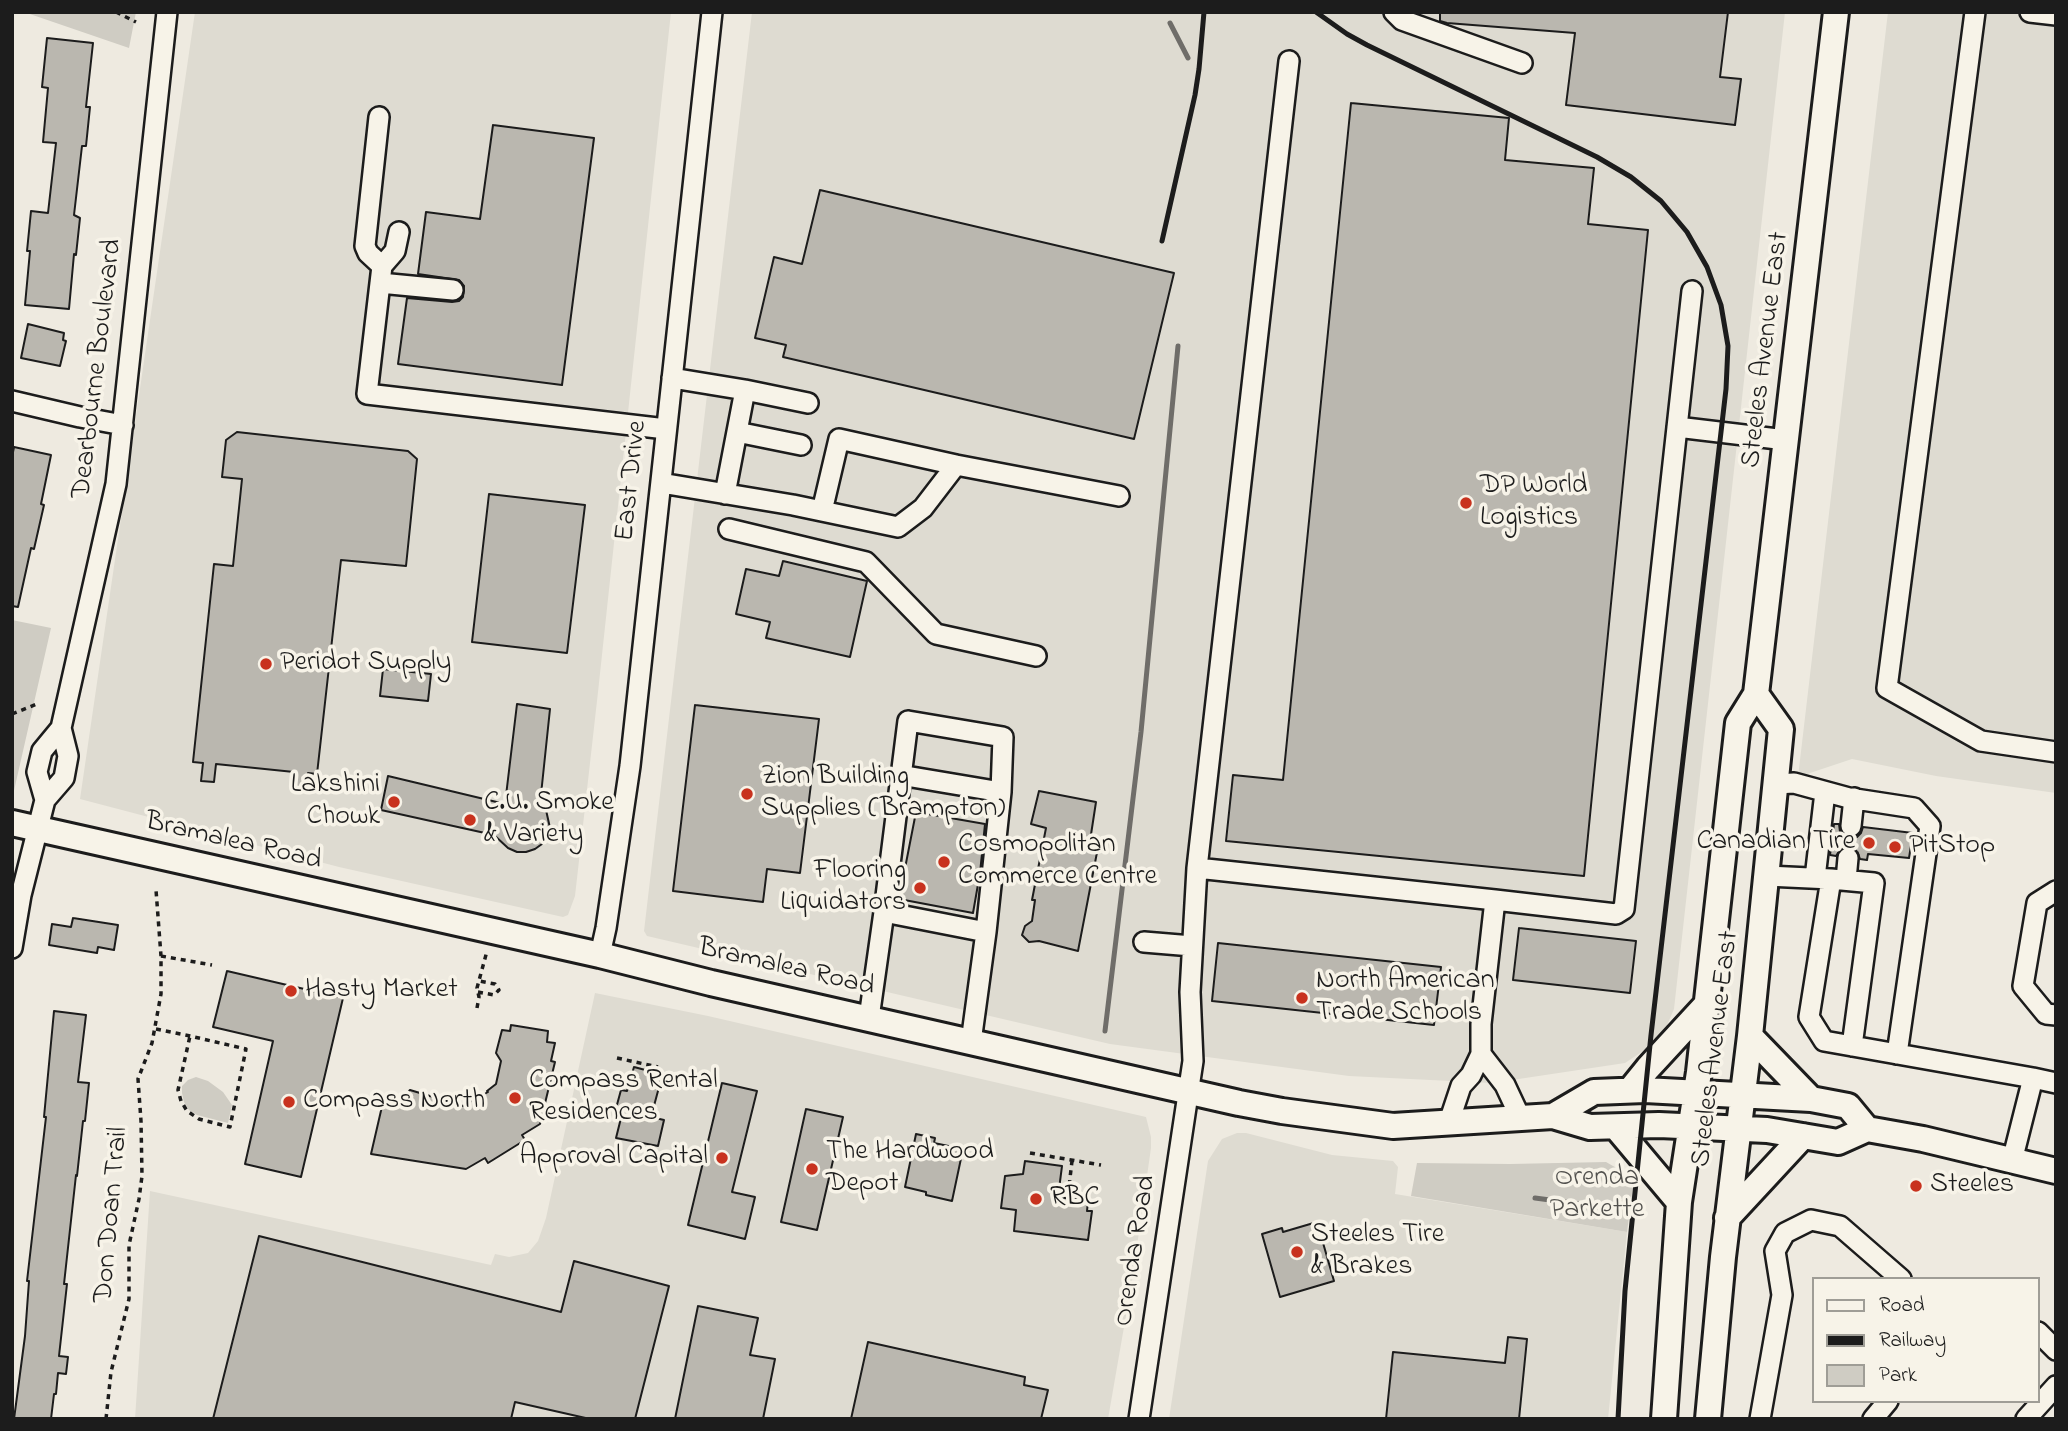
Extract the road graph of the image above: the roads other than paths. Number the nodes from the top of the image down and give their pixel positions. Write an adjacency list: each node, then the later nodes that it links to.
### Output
1 (167, 12): 19 (street, Dearbourne Boulevard)
2 (712, 12): 15 (street, East Drive)
3 (1394, 12): 9 (street)
4 (1836, 12): 23 (main road, Steeles Avenue East)
5 (1975, 12): 34 (street)
6 (2030, 12): 7 (street)
7 (2056, 15)
8 (1289, 61): 45 (street, Orenda Road)
9 (1522, 63)
10 (379, 117): 12 (street)
11 (399, 232): 12 (street)
12 (381, 275): 13 (street); 21 (street)
13 (453, 290)
14 (1692, 291): 20 (street)
15 (672, 378): 16 (street); 21 (street, East Drive)
16 (745, 390): 18 (street); 22 (street)
17 (12, 401): 19 (street)
18 (808, 403)
19 (123, 425): 33 (street, Dearbourne Boulevard)
20 (1676, 427): 23 (street); 49 (street)
21 (666, 429): 26 (street, East Drive)
22 (737, 432): 24 (street); 27 (street)
23 (1786, 440): 32 (main road, Steeles Avenue East)
24 (801, 444)
25 (956, 465): 28 (street); 29 (street); 29 (street)
26 (661, 483): 27 (street); 55 (street, East Drive)
27 (725, 494): 29 (street)
28 (1119, 496)
29 (822, 512)
30 (729, 529): 31 (street)
31 (1036, 656)
32 (1756, 694): 36 (main road, Steeles Avenue East); 56 (main road, Steeles Avenue East)
33 (61, 728): 40 (street, Dearbourne Boulevard); 40 (street, Dearbourne Boulevard)
34 (2056, 752)
35 (900, 775): 37 (street); 37 (street); 50 (street)
36 (1776, 784): 38 (street); 46 (main road, Steeles Avenue East)
37 (1002, 792): 51 (street)
38 (1825, 792): 39 (street); 47 (street)
39 (1854, 798): 42 (street); 63 (street)
40 (45, 800): 43 (street, Dearbourne Boulevard)
41 (12, 823): 43 (main road, Bramalea Road)
42 (1851, 826)
43 (38, 829): 54 (street, Dearbourne Boulevard); 55 (main road, Bramalea Road)
44 (1848, 858): 47 (street)
45 (1197, 868): 49 (street); 53 (street, Orenda Road)
46 (1767, 876): 47 (street); 59 (main road, Steeles Avenue East)
47 (1830, 879): 61 (street); 61 (street)
48 (2056, 891): 57 (street)
49 (1496, 900): 62 (street)
50 (884, 912): 51 (street); 58 (street)
51 (986, 932): 60 (street)
52 (1144, 942): 53 (street)
53 (1192, 946): 67 (street, Orenda Road)
54 (12, 948)
55 (600, 955): 58 (main road, Bramalea Road)
56 (1707, 1004): 66 (main road); 68 (main road, Steeles Avenue East)
57 (2056, 1015)
58 (869, 1018): 60 (main road, Bramalea Road)
59 (1749, 1035): 69 (main road, Steeles Avenue East); 70 (main road)
60 (971, 1042): 67 (main road, Bramalea Road)
61 (1852, 1046): 63 (street)
62 (1481, 1054): 72 (street); 73 (street)
63 (1897, 1054): 64 (street)
64 (2033, 1079): 65 (street); 79 (street)
65 (2056, 1083)
66 (1631, 1090): 68 (main road, Bramalea Road); 71 (main road, Bramalea Road)
67 (1189, 1091): 73 (main road, Bramalea Road); 88 (street, Orenda Road)
68 (1695, 1093): 69 (main road, Bramalea Road); 74 (main road, Steeles Avenue East)
69 (1742, 1096): 70 (main road, Bramalea Road); 76 (main road, Steeles Avenue East)
70 (1811, 1099): 77 (main road, Bramalea Road)
71 (1553, 1116): 72 (main road, Bramalea Road); 75 (main road, Bramalea Road)
72 (1520, 1117): 73 (main road, Bramalea Road)
73 (1449, 1122)
74 (1690, 1126): 75 (main road, Bramalea Road); 76 (main road, Bramalea Road); 81 (main road, Steeles Avenue East)
75 (1616, 1127): 81 (main road)
76 (1737, 1129): 78 (main road, Bramalea Road); 82 (main road, Steeles Avenue East)
77 (1867, 1129): 78 (main road, Bramalea Road); 79 (main road)
78 (1803, 1136): 82 (main road)
79 (2012, 1161): 80 (main road)
80 (2056, 1171)
81 (1679, 1202): 89 (main road, Steeles Avenue East)
82 (1727, 1217): 90 (main road, Steeles Avenue East)
83 (1898, 1277): 91 (street)
84 (2040, 1334): 85 (street)
85 (2056, 1350)
86 (2056, 1386): 93 (street)
87 (1886, 1403): 92 (street)
88 (1139, 1419)
89 (1664, 1419)
90 (1708, 1419)
91 (1760, 1419)
92 (1873, 1419)
93 (2026, 1419)

